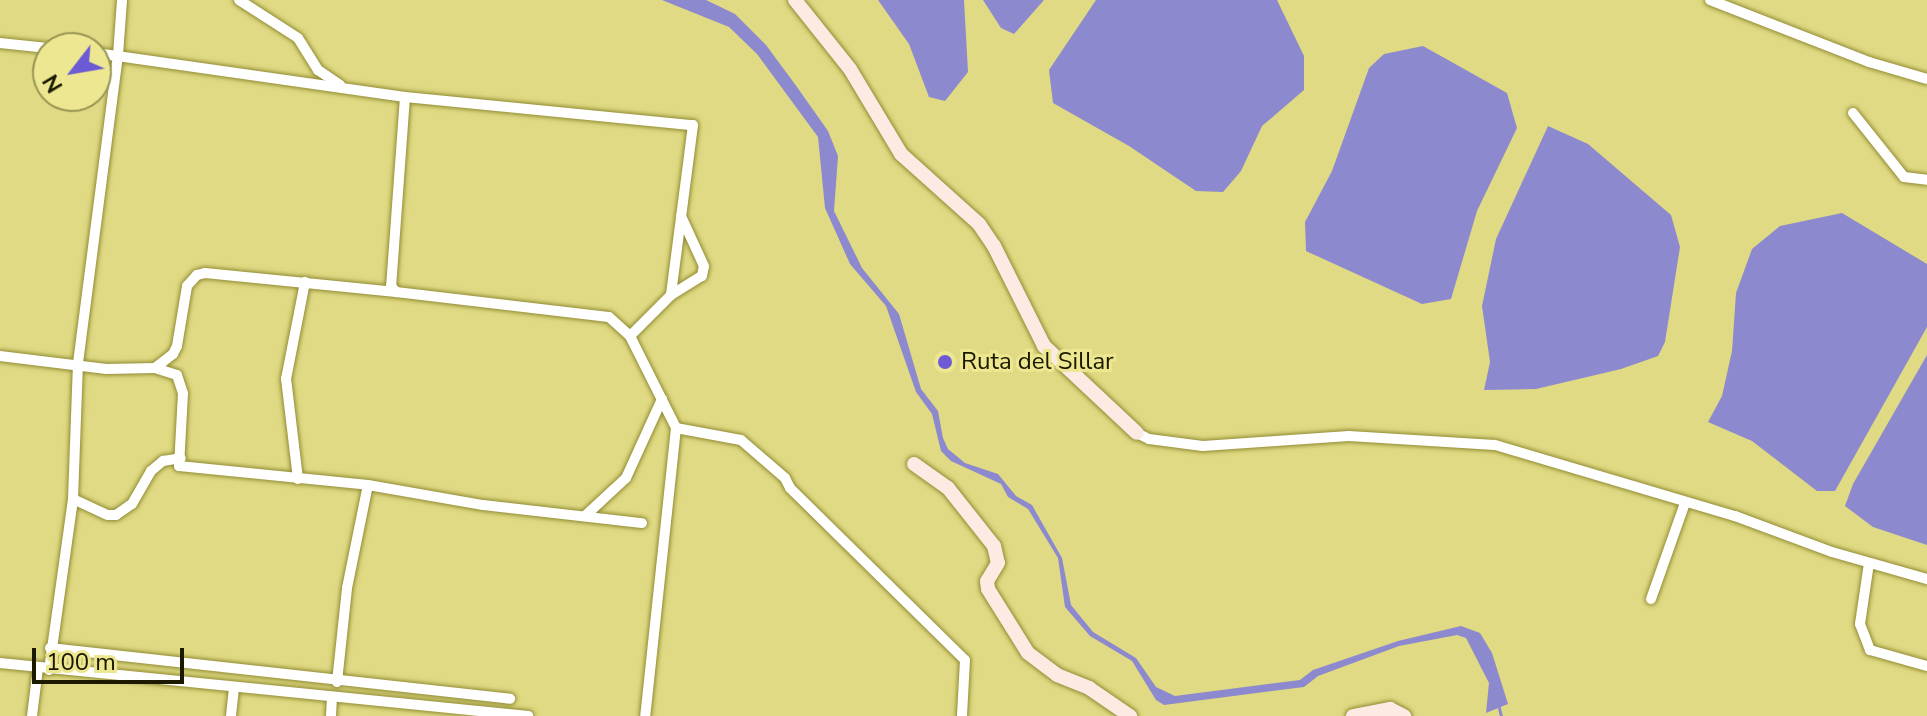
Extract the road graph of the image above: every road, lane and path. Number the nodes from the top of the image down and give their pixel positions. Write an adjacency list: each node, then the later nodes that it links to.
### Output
1 (122, 0): 8 (street)
2 (239, 0): 10 (street)
3 (795, 0): 24 (street)
4 (1710, 0): 9 (street)
5 (0, 43): 6 (street)
6 (32, 46)
7 (112, 54): 8 (street)
8 (118, 55): 10 (street); 20 (street)
9 (1927, 79)
10 (342, 86): 11 (street)
11 (405, 97): 14 (street); 16 (street)
12 (1853, 113): 13 (street)
13 (1927, 180)
14 (680, 214): 17 (street); 17 (street)
15 (305, 282): 16 (street); 21 (street); 27 (street)
16 (396, 292): 18 (street)
17 (671, 295): 18 (street)
18 (630, 336): 22 (street)
19 (0, 356): 20 (street)
20 (78, 363): 21 (street); 29 (street)
21 (155, 368): 25 (street)
22 (662, 399): 23 (street); 31 (street)
23 (676, 428): 49 (street); 50 (street)
24 (1137, 433): 30 (street)
25 (181, 458): 27 (street); 29 (street)
26 (914, 464): 51 (street)
27 (298, 479): 28 (street)
28 (368, 485): 31 (street); 40 (street)
29 (73, 499): 36 (street)
30 (1685, 503): 33 (street); 35 (street)
31 (585, 516): 32 (street)
32 (642, 523)
33 (1869, 563): 34 (street); 38 (street)
34 (1927, 579)
35 (1651, 599)
36 (50, 648): 39 (street); 40 (street)
37 (0, 663): 39 (street)
38 (1927, 666)
39 (43, 669): 41 (street); 45 (street)
40 (337, 682): 43 (street)
41 (234, 688): 42 (street); 46 (street)
42 (332, 698): 44 (street); 47 (street)
43 (510, 699)
44 (423, 712): 48 (street)
45 (32, 716)
46 (231, 716)
47 (331, 716)
48 (528, 716)
49 (645, 716)
50 (962, 716)
51 (1130, 716)
52 (1353, 716): 53 (street)
53 (1404, 716)

